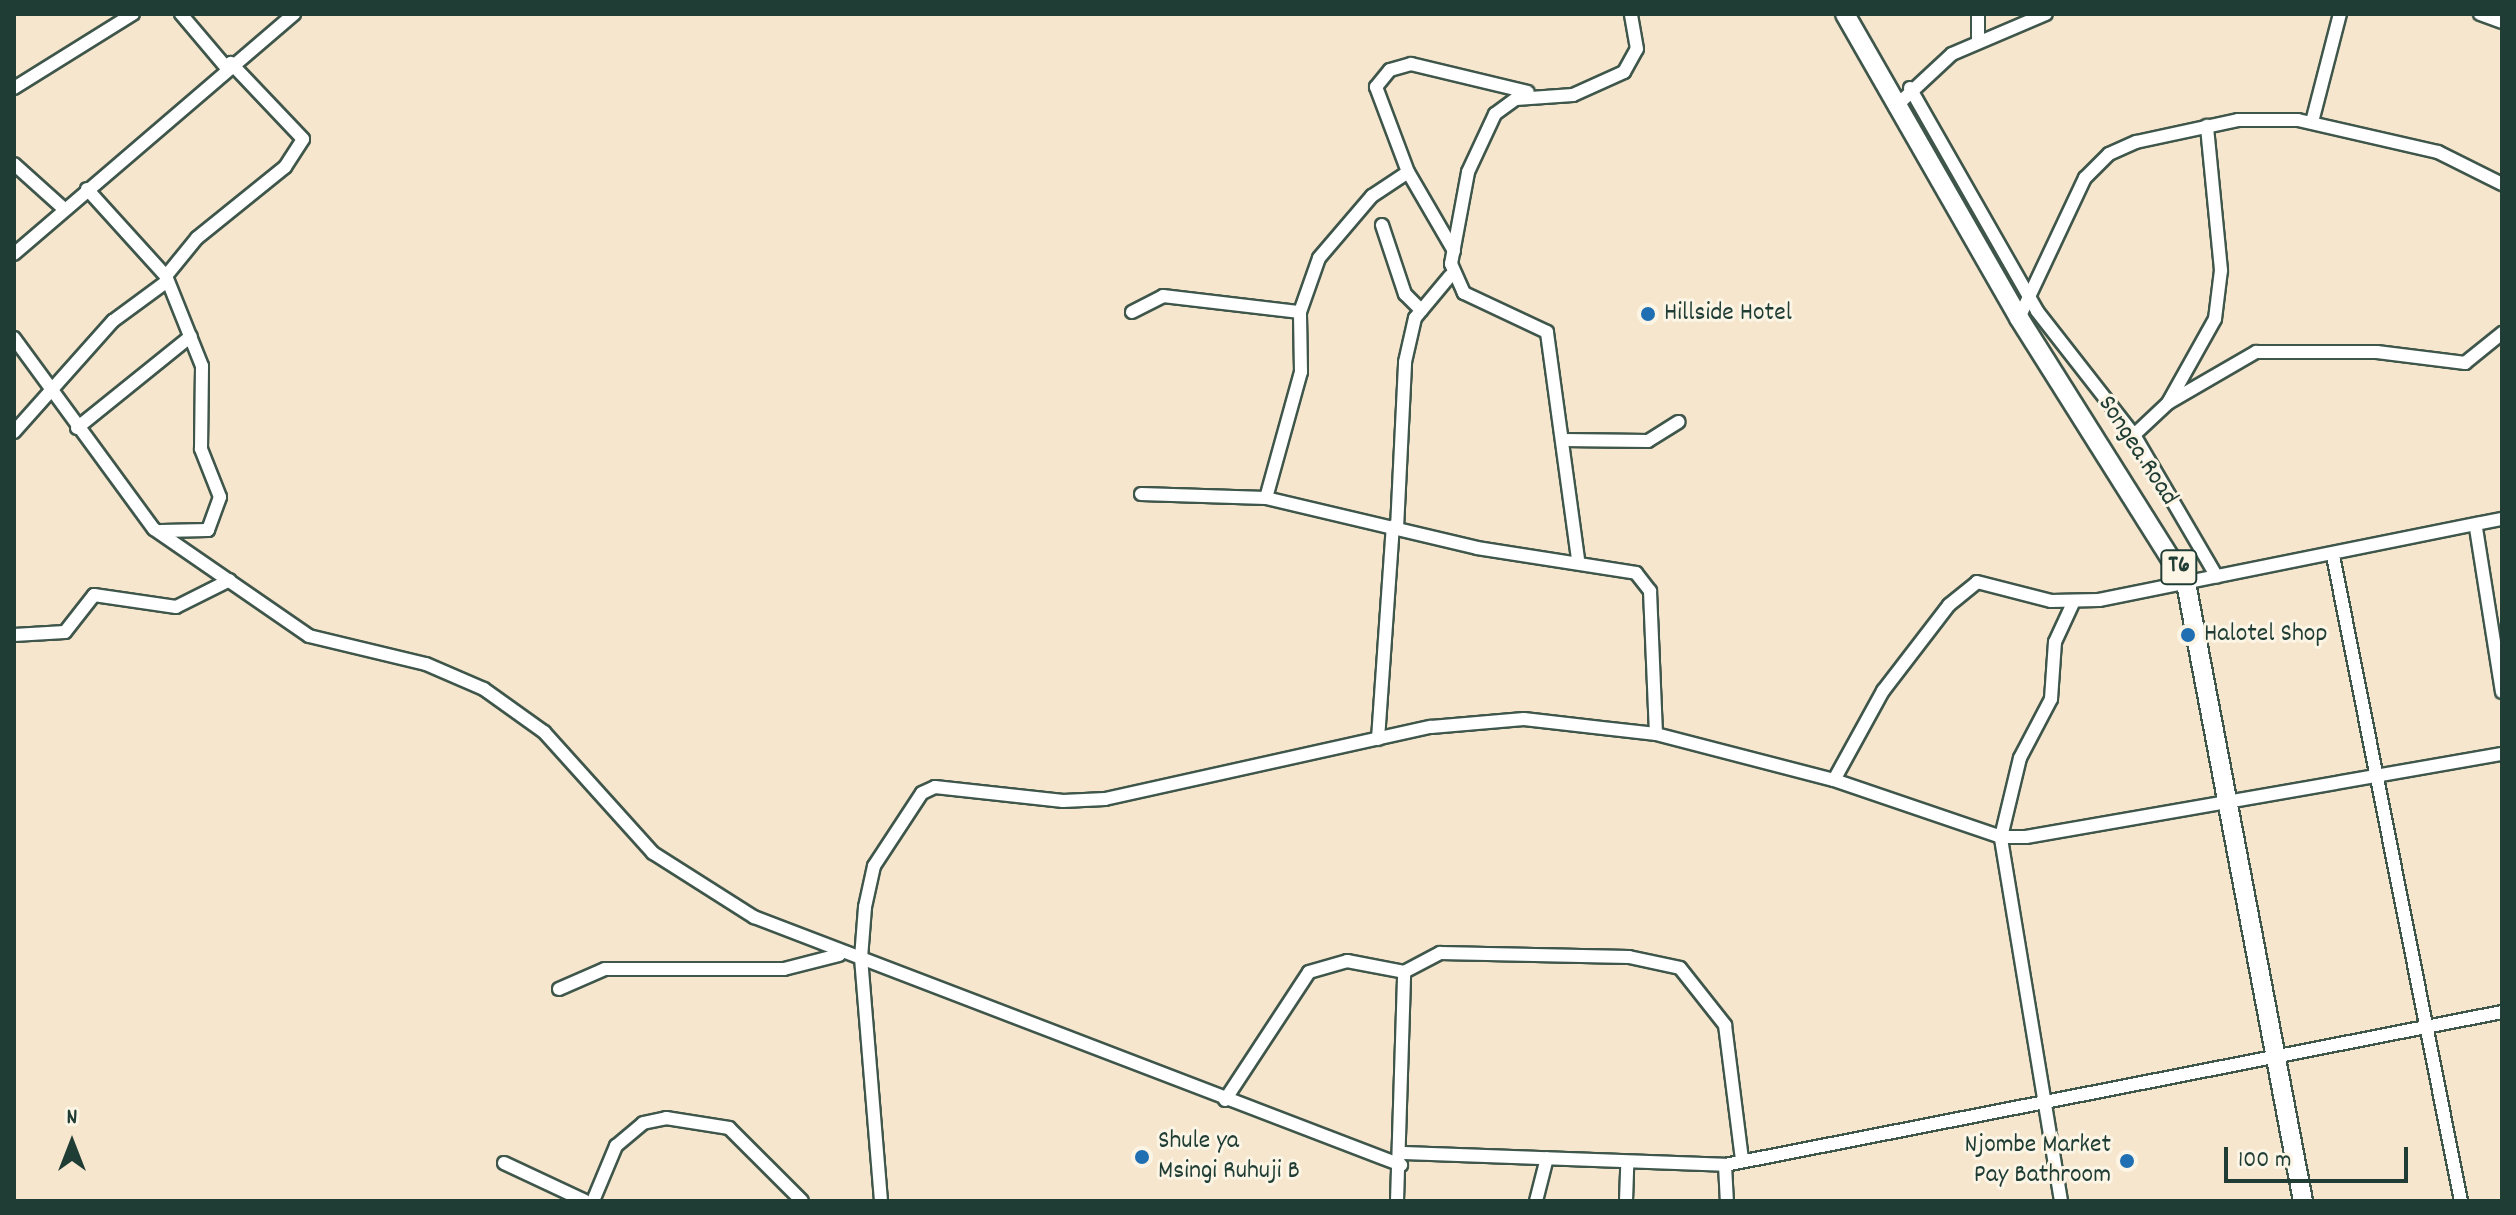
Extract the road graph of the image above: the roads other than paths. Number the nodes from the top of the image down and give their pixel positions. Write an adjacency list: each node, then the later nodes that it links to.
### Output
1 (133, 14): 13 (street)
2 (181, 14): 12 (street)
3 (294, 14): 12 (street)
4 (1631, 14): 15 (street)
5 (1845, 14): 16 (highway, Songea Road / T6)
6 (1978, 14): 11 (street)
7 (2046, 14): 11 (street)
8 (2340, 14): 17 (street)
9 (2480, 14): 10 (street)
10 (2502, 22)
11 (1978, 39): 14 (street)
12 (228, 64): 22 (street); 28 (street)
13 (14, 88)
14 (1910, 88): 16 (street); 29 (street)
15 (1535, 93): 20 (street); 25 (street)
16 (1895, 107): 33 (highway, Songea Road / T6)
17 (2312, 122): 18 (street); 21 (street)
18 (2207, 126): 29 (street); 38 (street)
19 (14, 164): 23 (street)
20 (1408, 172): 25 (street); 32 (street)
21 (2502, 184)
22 (87, 189): 23 (street); 28 (street)
23 (64, 209): 26 (street)
24 (1382, 225): 30 (street)
25 (1454, 251): 27 (street)
26 (14, 254)
27 (1450, 276): 30 (street); 43 (street)
28 (166, 279): 35 (street); 37 (street)
29 (2029, 296): 33 (street); 42 (street)
30 (1421, 310): 47 (street)
31 (1132, 312): 32 (street)
32 (1300, 312): 45 (street)
33 (2019, 318): 54 (highway, Songea Road / T6)
34 (2502, 333): 38 (street)
35 (191, 336): 40 (street); 49 (street)
36 (14, 338): 37 (street)
37 (53, 393): 40 (street); 41 (street)
38 (2168, 403): 42 (street)
39 (1678, 422): 43 (street)
40 (77, 428): 49 (street)
41 (14, 432)
42 (2134, 435): 52 (street)
43 (1563, 440): 51 (street)
44 (1141, 494): 45 (street)
45 (1266, 498): 47 (street)
46 (2502, 519): 48 (street)
47 (1395, 527): 51 (street); 59 (street)
48 (2476, 528): 50 (street); 57 (street)
49 (154, 529): 53 (street)
50 (2333, 556): 52 (street); 61 (street)
51 (1578, 559): 58 (street)
52 (2217, 577): 54 (street)
53 (230, 580): 56 (street); 65 (street)
54 (2186, 583): 55 (street); 63 (highway, Songea Road / T6)
55 (2073, 603): 62 (street); 64 (street)
56 (14, 635)
57 (2502, 692)
58 (1656, 734): 59 (street); 62 (street)
59 (1378, 739): 66 (street)
60 (2502, 754): 61 (street)
61 (2379, 777): 63 (street); 70 (street)
62 (1834, 780): 64 (street)
63 (2233, 802): 64 (street); 71 (highway, Songea Road / T6)
64 (2001, 837): 73 (street)
65 (839, 955): 66 (street); 68 (street)
66 (861, 958): 72 (street); 83 (street)
67 (1404, 972): 72 (street); 75 (street); 76 (street)
68 (559, 989)
69 (2502, 1012): 70 (street)
70 (2426, 1028): 71 (street); 90 (street)
71 (2279, 1054): 73 (street); 89 (highway, Songea Road / T6)
72 (1225, 1100): 75 (street)
73 (2042, 1105): 76 (street); 88 (street)
74 (1547, 1158): 75 (street); 78 (street); 85 (street)
75 (1402, 1159): 84 (street)
76 (1742, 1159): 79 (street)
77 (504, 1163): 80 (street)
78 (1627, 1165): 79 (street); 86 (street)
79 (1725, 1165): 87 (street)
80 (585, 1201)
81 (593, 1201): 82 (street)
82 (802, 1201)
83 (881, 1201)
84 (1397, 1201)
85 (1536, 1201)
86 (1626, 1201)
87 (1727, 1201)
88 (2061, 1201)
89 (2303, 1201)
90 (2461, 1201)

